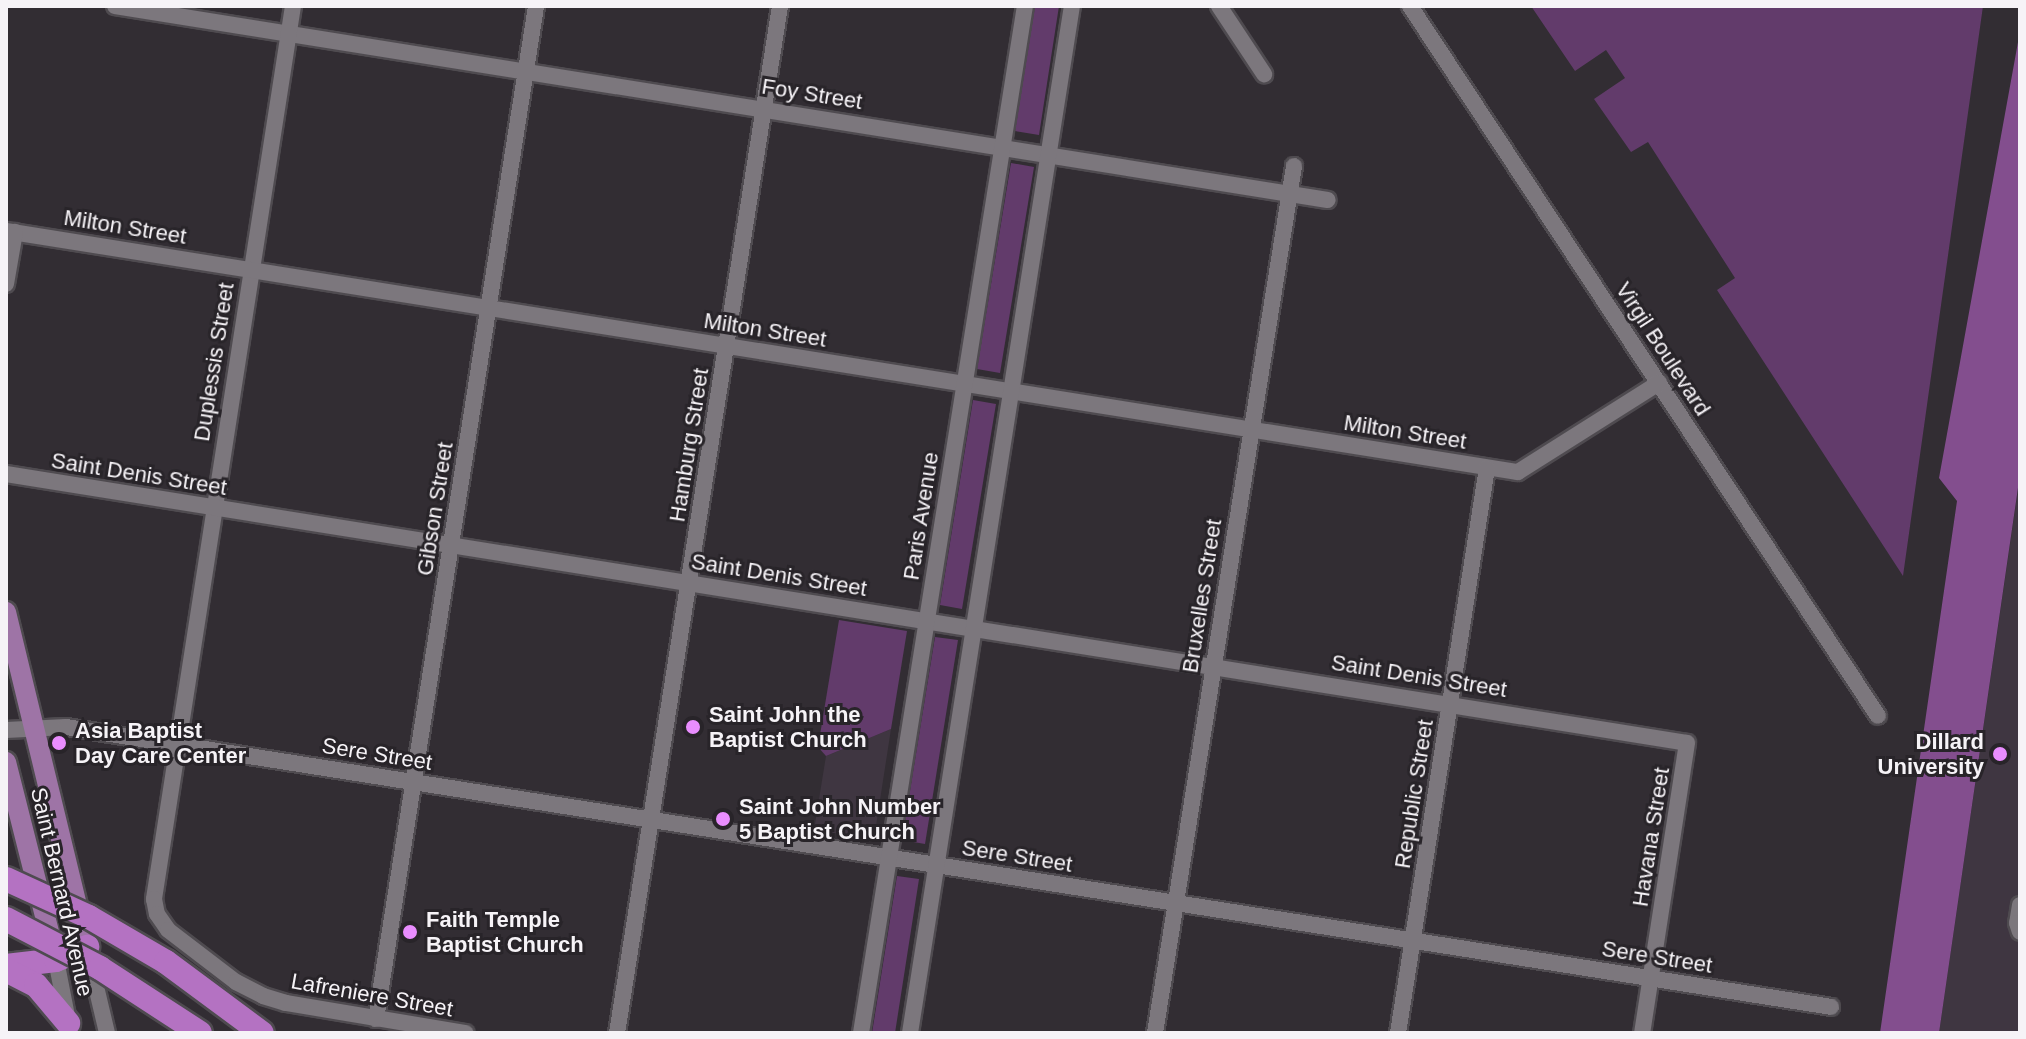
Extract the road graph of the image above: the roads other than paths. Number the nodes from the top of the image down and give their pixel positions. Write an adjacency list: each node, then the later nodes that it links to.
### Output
1 (115, 6): 9 (street, Foy Street)
2 (293, 6): 9 (street, Duplessis Street)
3 (536, 6): 10 (street, Gibson Street)
4 (780, 6): 12 (street, Hamburg Street)
5 (1025, 6): 13 (street, Paris Avenue)
6 (1072, 6): 14 (street)
7 (1219, 6): 11 (street)
8 (1410, 6): 23 (street, Virgil Boulevard)
9 (289, 32): 10 (street, Foy Street); 19 (street, Duplessis Street)
10 (526, 71): 12 (street, Foy Street); 21 (street, Gibson Street)
11 (1264, 74)
12 (763, 109): 13 (street, Foy Street); 22 (street, Hamburg Street)
13 (1002, 148): 14 (street, Foy Street); 24 (street, Paris Avenue)
14 (1049, 155): 16 (street, Foy Street); 25 (street)
15 (1294, 166): 16 (street, Bruxelles Street)
16 (1289, 194): 17 (street, Foy Street); 26 (street, Bruxelles Street)
17 (1328, 200)
18 (10, 231): 19 (street, Milton Street); 20 (street)
19 (250, 270): 21 (street, Milton Street); 29 (street, Duplessis Street)
20 (6, 284)
21 (489, 308): 22 (street, Milton Street); 30 (street, Gibson Street)
22 (727, 347): 24 (street, Milton Street); 31 (street, Hamburg Street)
23 (1659, 383): 27 (street, Milton Street); 37 (street, Virgil Boulevard)
24 (965, 384): 25 (street, Milton Street); 33 (street, Paris Avenue)
25 (1011, 391): 26 (street, Milton Street); 34 (street)
26 (1250, 429): 27 (street, Milton Street); 35 (street, Bruxelles Street)
27 (1487, 468): 36 (street, Republic Street)
28 (6, 474): 29 (street, Saint Denis Street)
29 (213, 508): 30 (street, Saint Denis Street); 41 (street, Duplessis Street)
30 (451, 545): 31 (street, Saint Denis Street); 43 (street, Gibson Street)
31 (688, 583): 33 (street, Saint Denis Street); 44 (street, Hamburg Street)
32 (6, 612): 38 (main road, Saint Bernard Avenue)
33 (927, 621): 34 (street, Saint Denis Street); 45 (street, Paris Avenue)
34 (974, 628): 35 (street, Saint Denis Street); 46 (street)
35 (1213, 665): 36 (street, Saint Denis Street); 48 (street, Bruxelles Street)
36 (1451, 702): 40 (street, Saint Denis Street); 53 (street, Republic Street)
37 (1878, 716)
38 (33, 727): 39 (street, Sere Street); 41 (street, Sere Street); 54 (main road, Saint Bernard Avenue)
39 (6, 730)
40 (1687, 743): 57 (street, Havana Street)
41 (177, 744): 43 (street, Sere Street); 50 (street, Duplessis Street)
42 (6, 762): 55 (main road, Saint Bernard Avenue)
43 (414, 782): 44 (street, Sere Street); 59 (street, Gibson Street)
44 (653, 820): 45 (street, Sere Street); 65 (street, Hamburg Street)
45 (889, 858): 46 (street, Sere Street); 66 (street, Paris Avenue)
46 (936, 865): 48 (street, Sere Street); 67 (street)
47 (6, 879): 63 (highway, bridge)
48 (1177, 903): 53 (street, Sere Street); 68 (street, Bruxelles Street)
49 (2020, 905): 52 (street)
50 (157, 914): 59 (street, Lafreniere Street)
51 (6, 919): 62 (highway, bridge)
52 (2020, 932)
53 (1413, 940): 57 (street, Sere Street); 69 (street, Republic Street)
54 (87, 947): 55 (highway); 61 (street, Saint Bernard Avenue)
55 (56, 960): 56 (highway); 60 (street, Saint Bernard Avenue)
56 (6, 968): 60 (highway)
57 (1651, 978): 58 (street, Sere Street); 70 (street, Havana Street)
58 (1831, 1007)
59 (376, 1019): 64 (street, Lafreniere Street)
60 (70, 1028)
61 (107, 1033)
62 (200, 1033)
63 (262, 1033)
64 (466, 1033)
65 (617, 1033)
66 (861, 1033)
67 (910, 1033)
68 (1155, 1033)
69 (1398, 1033)
70 (1642, 1033)

